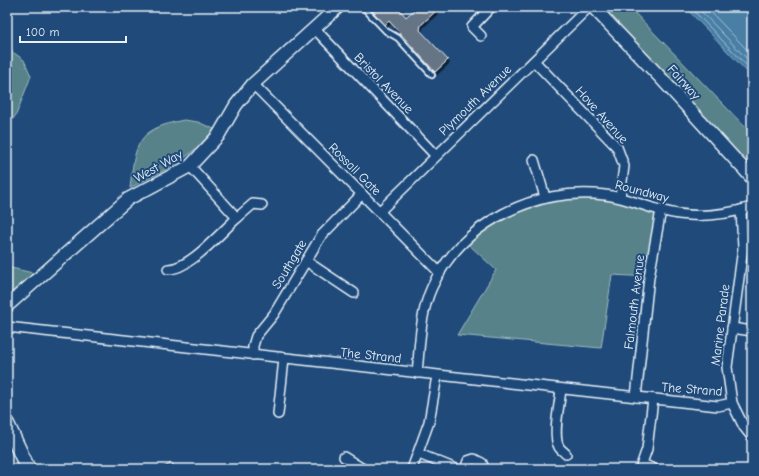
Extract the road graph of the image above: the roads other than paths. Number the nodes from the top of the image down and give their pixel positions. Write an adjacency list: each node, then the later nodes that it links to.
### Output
1 (338, 7): 6 (street, West Way)
2 (491, 7): 7 (street)
3 (590, 7): 8 (street, Plymouth Avenue)
4 (593, 7): 14 (street, Fairway)
5 (364, 8): 9 (lane)
6 (314, 28): 10 (street, West Way); 11 (street, Bristol Avenue)
7 (481, 36)
8 (534, 61): 11 (street, Plymouth Avenue); 17 (street, Hove Avenue)
9 (432, 75)
10 (253, 84): 13 (street, West Way); 15 (street, Rossall Gate)
11 (436, 156): 22 (street, Plymouth Avenue)
12 (534, 160): 16 (street)
13 (190, 166): 23 (street); 28 (street, West Way)
14 (752, 178)
15 (362, 194): 22 (street, Rossall Gate); 24 (street, Southgate)
16 (545, 198): 17 (street, Roundway); 26 (street, Roundway)
17 (620, 198): 20 (street, Roundway)
18 (262, 205): 23 (street)
19 (752, 207): 21 (street, Roundway)
20 (661, 210): 21 (street, Roundway); 37 (street, Falmouth Avenue)
21 (741, 210): 30 (street, Marine Parade)
22 (379, 212): 26 (street, Rossall Gate)
23 (237, 218): 25 (street)
24 (306, 262): 27 (street); 32 (street, Southgate)
25 (168, 270)
26 (440, 273): 34 (street, Roundway)
27 (354, 293)
28 (8, 307)
29 (7, 327): 32 (street, The Strand)
30 (732, 328): 31 (street); 39 (street, Marine Parade)
31 (752, 331)
32 (253, 355): 33 (street, The Strand)
33 (284, 359): 34 (street, The Strand); 40 (street)
34 (417, 373): 35 (street, The Strand)
35 (437, 376): 36 (street, The Strand); 43 (street)
36 (561, 389): 37 (street, The Strand); 44 (street)
37 (636, 397): 38 (street, The Strand)
38 (653, 399): 39 (street, The Strand); 46 (street)
39 (732, 403): 42 (street, Marine Parade)
40 (278, 414)
41 (7, 424): 47 (main road)
42 (752, 437)
43 (419, 454): 49 (street); 50 (street)
44 (566, 454)
45 (344, 457): 48 (street)
46 (641, 467): 53 (street)
47 (28, 469)
48 (363, 469)
49 (412, 469)
50 (456, 469)
51 (465, 469): 52 (street)
52 (484, 469)
53 (654, 469)

